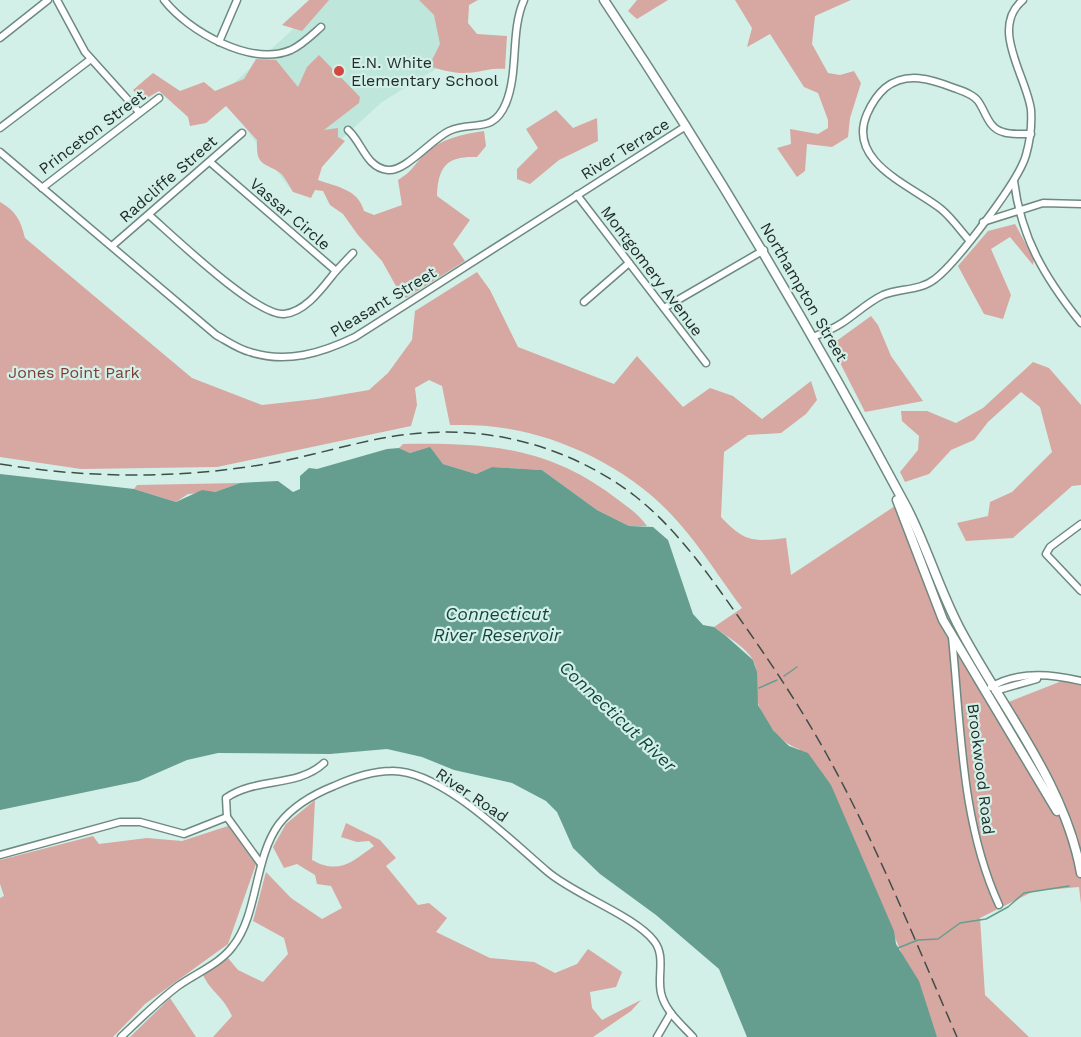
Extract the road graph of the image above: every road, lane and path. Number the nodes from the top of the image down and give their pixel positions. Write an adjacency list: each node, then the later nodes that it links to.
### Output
1 (48, 0): 9 (street)
2 (57, 0): 11 (street)
3 (164, 0): 10 (street)
4 (237, 0): 10 (street)
5 (524, 0): 16 (street)
6 (604, 0): 14 (main road, Northampton Street)
7 (1023, 0): 18 (street)
8 (321, 27): 10 (street)
9 (0, 39)
10 (219, 42)
11 (91, 58): 13 (street); 15 (street)
12 (159, 98): 13 (street, Princeton Street)
13 (139, 112): 22 (street, Princeton Street)
14 (686, 126): 23 (street, River Terrace); 30 (main road, Northampton Street)
15 (0, 129)
16 (348, 130)
17 (242, 133): 20 (street, Radcliffe Street)
18 (1031, 134): 21 (street); 28 (street)
19 (0, 152): 22 (street, Pleasant Street)
20 (210, 162): 26 (street, Radcliffe Street); 33 (street, Vassar Circle)
21 (1014, 181): 25 (street); 27 (street)
22 (42, 188): 29 (street, Pleasant Street)
23 (577, 195): 29 (street, Pleasant Street); 32 (street, Montgomery Avenue)
24 (1081, 204): 25 (street)
25 (1018, 211): 27 (street); 36 (street)
26 (149, 215): 29 (street, Radcliffe Street); 33 (street, Vassar Circle)
27 (983, 222): 28 (street)
28 (969, 240): 37 (street)
29 (112, 246)
30 (764, 250): 35 (street); 37 (main road, Northampton Street)
31 (354, 253): 33 (street)
32 (629, 263): 34 (street); 35 (street, Montgomery Avenue)
33 (336, 271)
34 (584, 302)
35 (664, 308): 38 (street, Montgomery Avenue)
36 (1081, 322)
37 (813, 337): 39 (main road, Northampton Street)
38 (706, 363)
39 (889, 478): 42 (main road); 44 (main road)
40 (1081, 524): 41 (street)
41 (1081, 591)
42 (952, 634): 44 (main road); 50 (street, Brookwood Road)
43 (1081, 681): 44 (street)
44 (992, 690): 49 (main road)
45 (324, 763): 46 (street)
46 (227, 817): 47 (street); 48 (street)
47 (0, 855)
48 (261, 864): 51 (street, River Road); 52 (street, River Road)
49 (1081, 873)
50 (999, 905)
51 (671, 1013): 53 (street); 54 (street, River Road)
52 (121, 1037)
53 (657, 1037)
54 (693, 1037)

